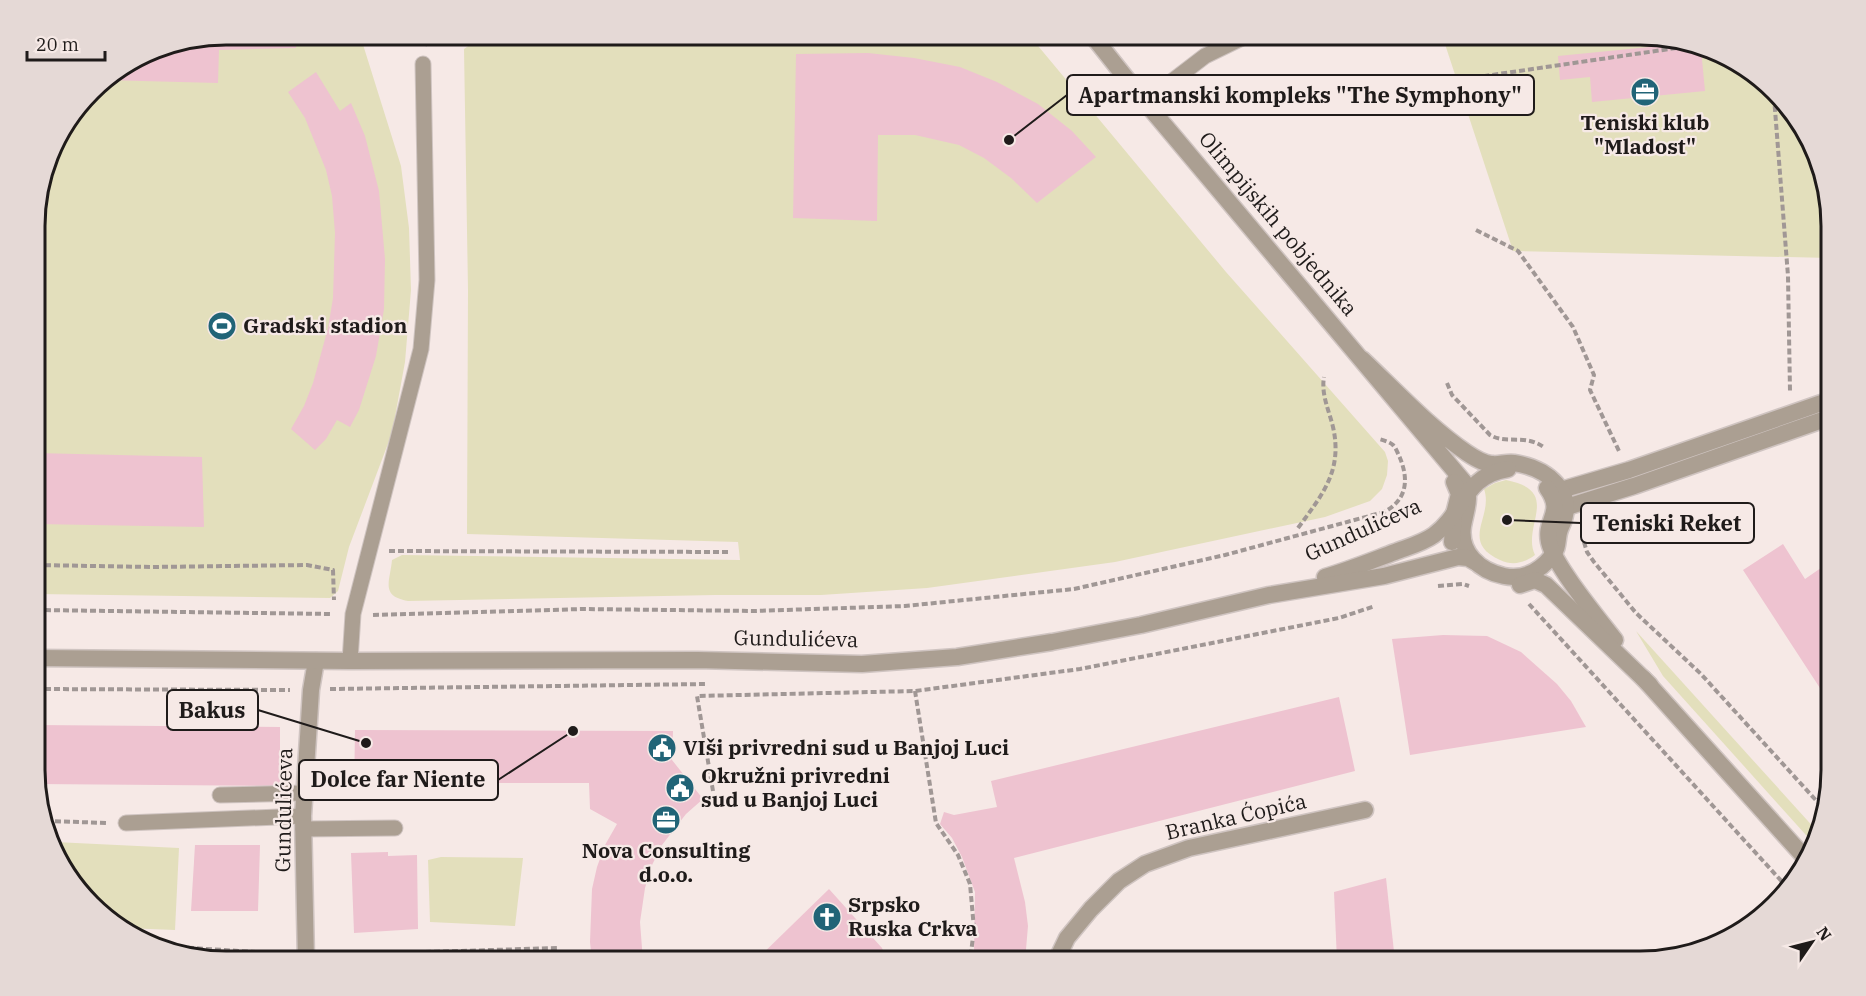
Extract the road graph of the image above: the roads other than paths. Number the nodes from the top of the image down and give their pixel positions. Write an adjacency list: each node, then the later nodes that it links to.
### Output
1 (1100, 45): 4 (street, Olimpijskih pobjednika)
2 (1228, 45): 4 (lane)
3 (423, 64): 20 (lane)
4 (1145, 102): 5 (street, Olimpijskih pobjednika)
5 (1362, 359): 8 (street, Olimpijskih pobjednika); 11 (street, Olimpijskih pobjednika)
6 (1821, 403): 10 (street)
7 (1821, 420): 12 (street)
8 (1494, 468): 9 (street, Olimpijskih pobjednika); 10 (street); 11 (street)
9 (1532, 475): 10 (street, Olimpijskih pobjednika); 14 (street)
10 (1561, 490): 12 (street)
11 (1462, 491): 13 (street); 15 (street); 17 (street, Gundulićeva)
12 (1567, 507): 14 (street)
13 (1454, 514): 15 (street); 17 (street, Gundulićeva)
14 (1557, 548): 16 (street); 21 (street)
15 (1466, 562): 16 (street); 17 (street, Gundulićeva)
16 (1535, 576): 21 (street)
17 (1269, 595): 20 (street, Gundulićeva)
18 (45, 658): 19 (street, Gundulićeva)
19 (316, 661): 20 (street, Gundulićeva); 22 (street, Gundulićeva)
20 (350, 661)
21 (1650, 685): 28 (street)
22 (304, 793): 23 (lane); 26 (street, Gundulićeva)
23 (220, 795)
24 (1365, 810): 30 (street, Branka Ćopića)
25 (126, 823): 26 (lane)
26 (303, 823): 27 (lane); 29 (street, Gundulićeva)
27 (395, 828)
28 (1800, 853)
29 (306, 951)
30 (1061, 951)

